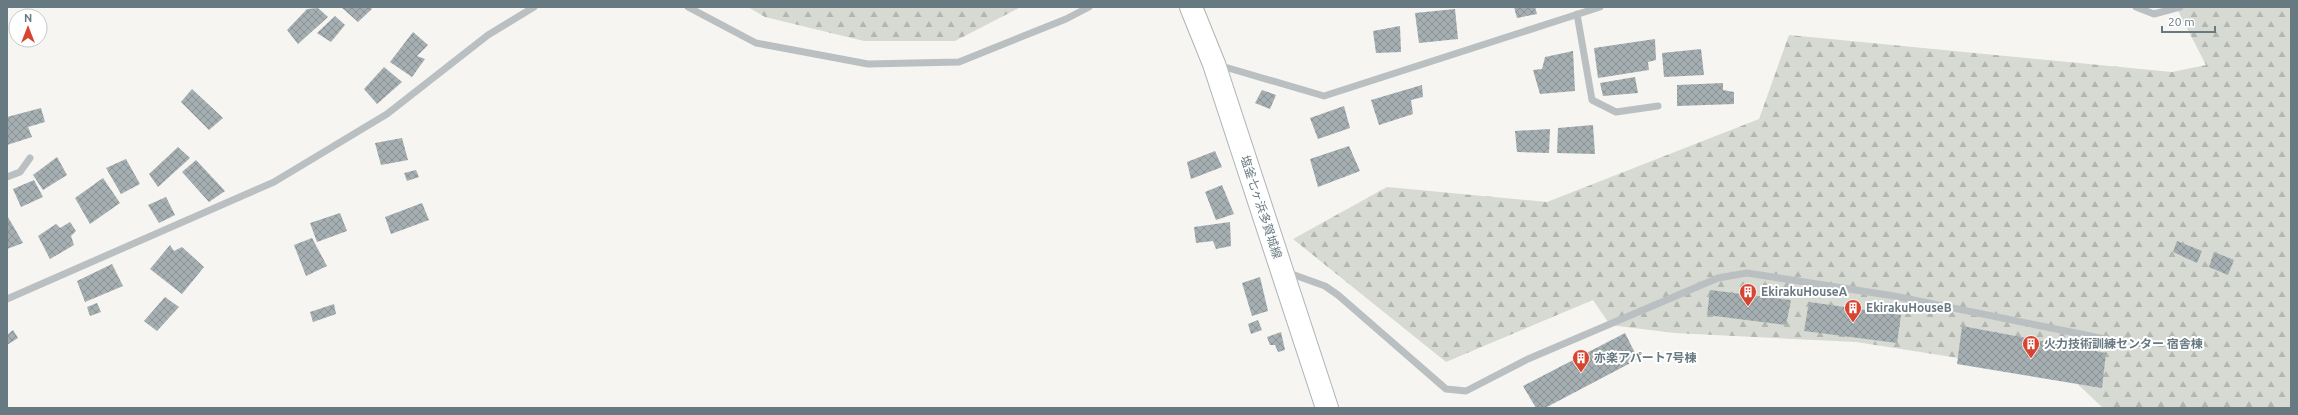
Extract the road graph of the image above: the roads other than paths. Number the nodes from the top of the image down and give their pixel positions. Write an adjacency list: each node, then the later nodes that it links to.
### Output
1 (534, 7): 14 (street)
2 (688, 7): 3 (street)
3 (1089, 7)
4 (1191, 7): 9 (main road, 塩釜七ヶ浜多賀城線)
5 (1600, 7): 8 (street)
6 (2136, 7): 7 (street)
7 (2180, 7)
8 (1576, 14): 9 (street); 10 (street)
9 (1214, 64): 13 (main road, 塩釜七ヶ浜多賀城線)
10 (1658, 106)
11 (30, 158): 12 (street)
12 (7, 177)
13 (1282, 270): 15 (street); 16 (main road, 塩釜七ヶ浜多賀城線)
14 (7, 299)
15 (2105, 339)
16 (1327, 408)

